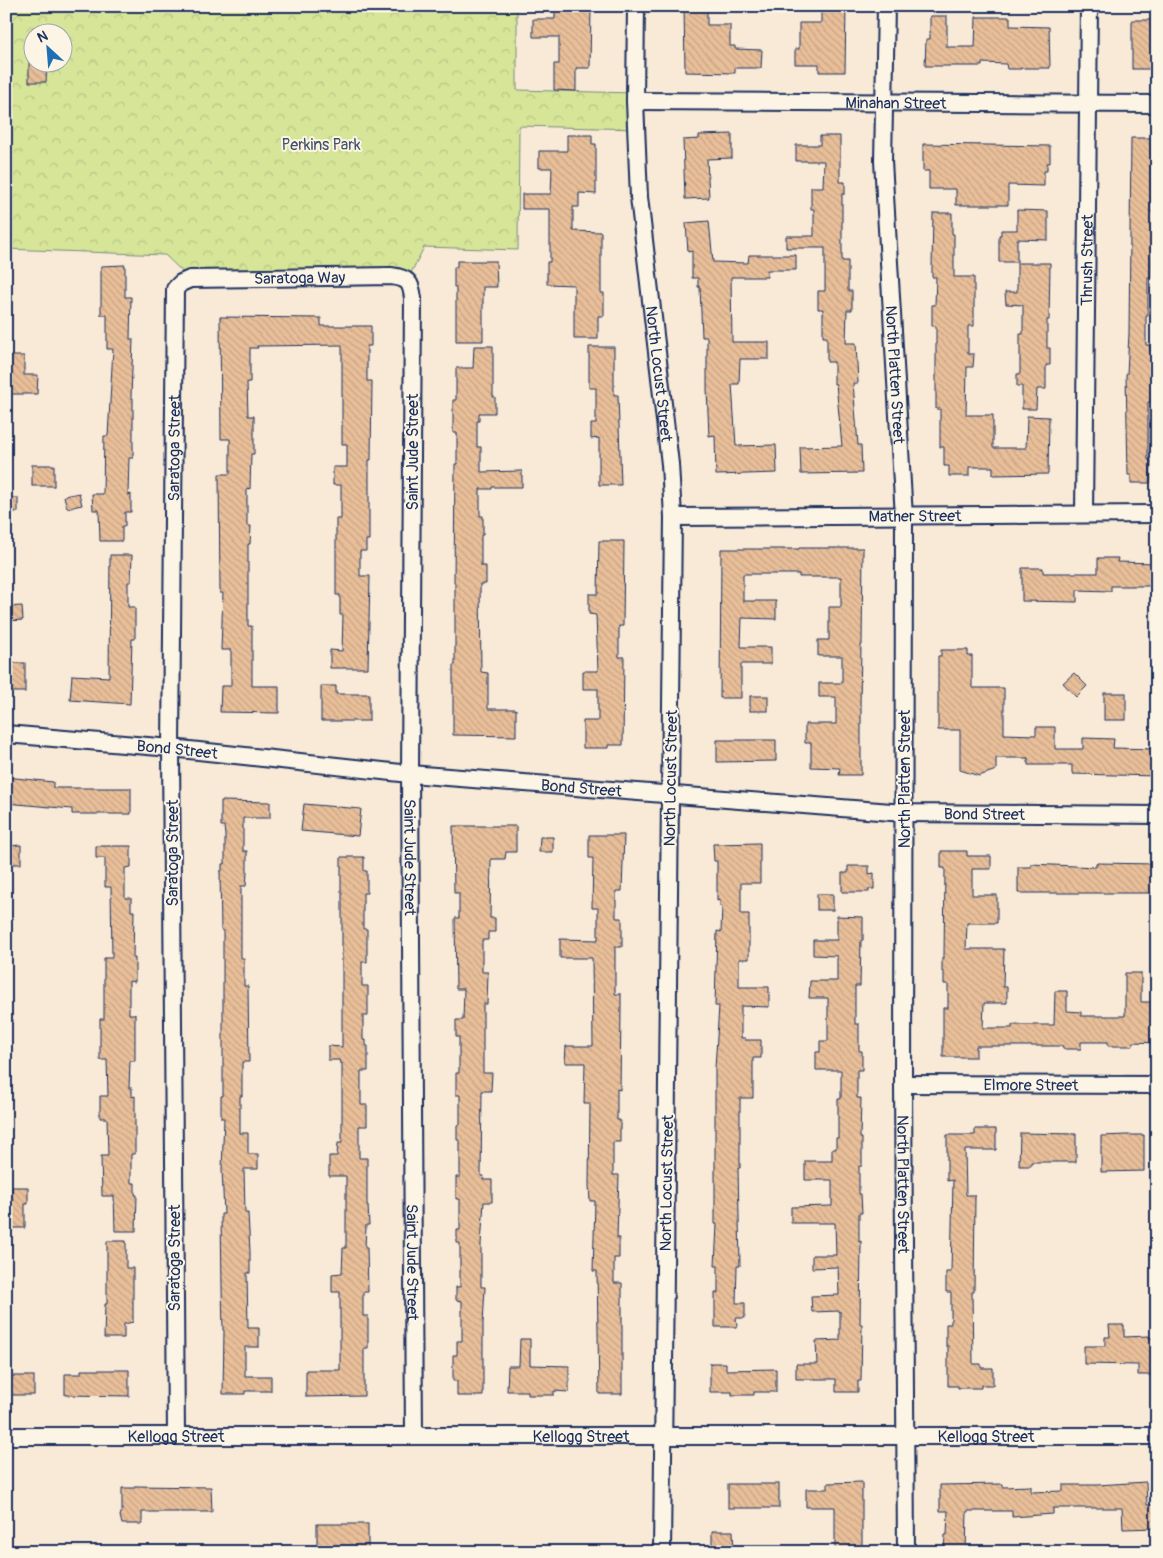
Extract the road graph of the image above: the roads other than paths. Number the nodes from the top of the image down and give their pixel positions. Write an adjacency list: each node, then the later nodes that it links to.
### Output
1 (636, 6): 4 (street, North Locust Street)
2 (886, 6): 5 (street, North Platten Street)
3 (1090, 6): 6 (street, Thrush Street)
4 (635, 101): 5 (street, Minahan Street); 13 (street, North Locust Street)
5 (885, 104): 6 (street, Minahan Street); 12 (street, North Platten Street)
6 (1089, 104): 7 (street, Minahan Street); 10 (street, Thrush Street)
7 (1157, 104)
8 (190, 279): 9 (street, Saratoga Way); 15 (street, Saratoga Street)
9 (407, 281): 16 (street, Saint Jude Street)
10 (1084, 514): 11 (street, Mather Street); 12 (street, Mather Street)
11 (1157, 514)
12 (904, 516): 13 (street, Mather Street); 18 (street, North Platten Street)
13 (673, 517): 17 (street, North Locust Street)
14 (6, 734): 15 (street, Bond Street)
15 (171, 748): 16 (street, Bond Street); 24 (street, Saratoga Street)
16 (410, 774): 17 (street, Bond Street); 25 (street, Saint Jude Street)
17 (670, 794): 18 (street, Bond Street); 26 (street, North Locust Street)
18 (904, 813): 19 (street, Bond Street); 20 (street, North Platten Street)
19 (1157, 814)
20 (903, 1084): 21 (street, Elmore Street); 22 (street, North Platten Street)
21 (1157, 1085)
22 (905, 1435): 26 (street, Kellogg Street); 27 (street, Kellogg Street); 29 (street, North Platten Street)
23 (6, 1436): 24 (street, Kellogg Street)
24 (176, 1436): 25 (street, Kellogg Street)
25 (414, 1436): 26 (street, Kellogg Street)
26 (663, 1436): 28 (street, North Locust Street)
27 (1157, 1436)
28 (662, 1552)
29 (906, 1552)

